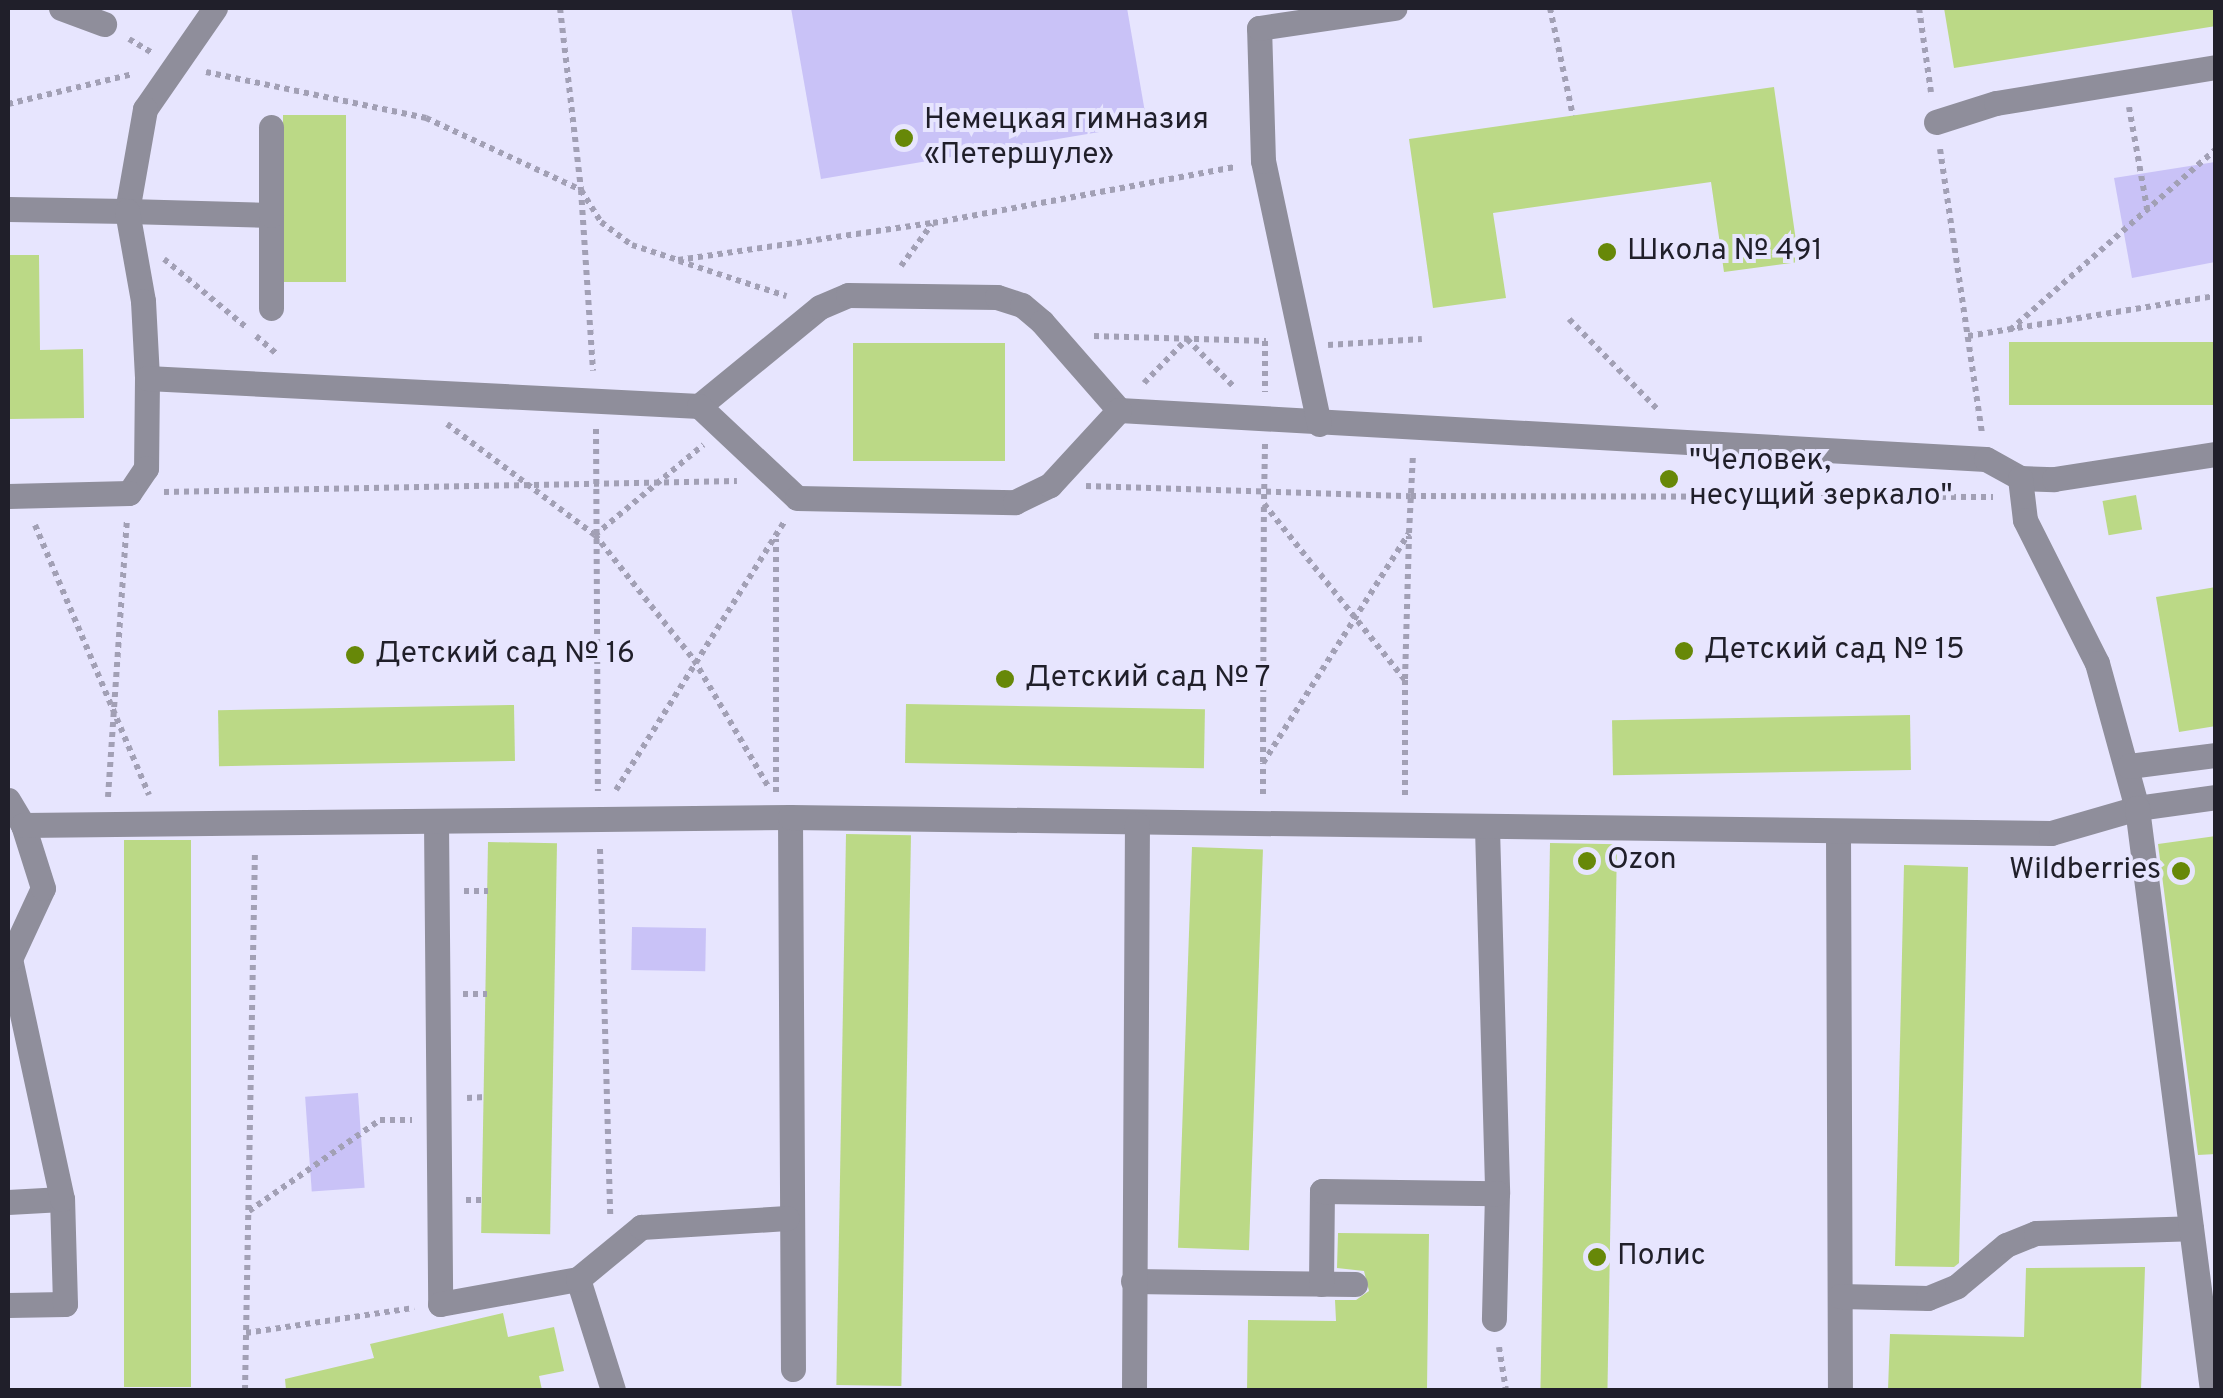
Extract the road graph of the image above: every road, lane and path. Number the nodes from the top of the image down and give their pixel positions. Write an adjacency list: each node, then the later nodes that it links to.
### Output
1 (61, 8): 7 (lane)
2 (215, 8): 8 (lane)
3 (560, 8): 17 (path)
4 (1395, 8): 16 (lane)
5 (1550, 8): 12 (path)
6 (1919, 8): 13 (path)
7 (104, 24): 8 (path)
8 (172, 64): 11 (path); 17 (path); 21 (lane)
9 (2216, 68): 10 (lane)
10 (2124, 82): 13 (lane); 19 (path)
11 (8, 104)
12 (1573, 116)
13 (1936, 122): 31 (path)
14 (271, 127): 20 (lane)
15 (2216, 149): 19 (path)
16 (1263, 161): 22 (path); 35 (lane)
17 (581, 190): 23 (path); 39 (path)
18 (8, 209): 21 (lane)
19 (2147, 209): 29 (path)
20 (271, 214): 21 (lane); 27 (lane)
21 (127, 219): 36 (lane); 37 (path)
22 (933, 224): 23 (path); 24 (path)
23 (678, 260): 26 (path)
24 (879, 295): 26 (lane); 30 (lane)
25 (2216, 296): 29 (path)
26 (820, 307): 40 (lane)
27 (271, 308)
28 (1569, 319): 46 (path)
29 (2010, 330): 31 (path)
30 (1053, 335): 32 (path); 41 (lane)
31 (1968, 336): 48 (path)
32 (1188, 339): 33 (path); 41 (path); 42 (path)
33 (1265, 340): 35 (path); 42 (path)
34 (1422, 340): 35 (path)
35 (1302, 342): 43 (lane)
36 (146, 378): 37 (lane); 56 (lane)
37 (320, 390): 38 (lane)
38 (410, 396): 39 (lane); 52 (path)
39 (595, 402): 40 (lane); 50 (path)
40 (699, 406): 44 (lane)
41 (1118, 410): 42 (lane); 53 (lane)
42 (1266, 418): 43 (lane); 55 (path)
43 (1320, 424): 45 (lane)
44 (723, 428): 49 (lane); 51 (path)
45 (1414, 428): 46 (lane); 58 (path)
46 (1690, 443): 48 (lane)
47 (2216, 454): 54 (lane)
48 (1986, 460): 54 (lane)
49 (778, 480): 51 (path); 59 (lane)
50 (596, 482): 51 (path); 52 (path); 62 (path)
51 (658, 483): 62 (path)
52 (526, 484): 56 (path); 62 (path)
53 (1050, 485): 55 (path); 59 (lane)
54 (2019, 488): 58 (path); 70 (lane)
55 (1264, 492): 58 (path); 60 (path)
56 (129, 493): 57 (lane); 67 (path)
57 (15, 496): 67 (path)
58 (1410, 496): 61 (path)
59 (797, 498): 63 (path)
60 (1264, 504): 64 (path); 69 (path)
61 (1409, 533): 64 (path); 66 (path)
62 (595, 535): 65 (path); 75 (path)
63 (776, 538): 65 (path); 65 (path)
64 (1354, 620): 66 (path); 69 (path)
65 (694, 660): 75 (path)
66 (1406, 680): 83 (path)
67 (115, 712): 78 (path); 79 (path)
68 (2216, 755): 70 (lane)
69 (1264, 763): 82 (path)
70 (2130, 766): 73 (lane)
71 (2216, 797): 73 (lane)
72 (8, 800): 81 (lane)
73 (2137, 808): 85 (lane); 92 (lane)
74 (790, 818): 75 (lane); 80 (lane); 91 (lane)
75 (599, 820): 76 (lane); 93 (path)
76 (436, 821): 77 (lane); 86 (lane)
77 (255, 823): 79 (lane); 90 (path)
78 (106, 824): 79 (lane); 81 (lane)
79 (161, 824)
80 (1137, 824): 82 (lane); 95 (lane)
81 (23, 826): 88 (lane)
82 (1262, 827): 83 (lane)
83 (1405, 828): 84 (lane)
84 (1487, 828): 85 (lane); 87 (lane)
85 (1838, 831): 98 (lane)
86 (438, 1120): 90 (path); 99 (lane)
87 (1498, 1193): 96 (lane); 101 (lane)
88 (62, 1200): 89 (lane); 100 (lane)
89 (8, 1202)
90 (248, 1212): 102 (path)
91 (787, 1218): 93 (lane); 103 (lane)
92 (2191, 1228): 98 (lane); 109 (lane)
93 (610, 1252): 94 (lane)
94 (578, 1280): 99 (lane); 105 (lane)
95 (1134, 1281): 96 (lane); 106 (lane)
96 (1320, 1284): 97 (lane)
97 (1354, 1284)
98 (1840, 1296): 108 (lane)
99 (440, 1304): 102 (path)
100 (8, 1305)
101 (1494, 1319): 107 (path)
102 (246, 1334): 104 (path)
103 (793, 1369)
104 (245, 1390)
105 (613, 1390)
106 (1134, 1390)
107 (1506, 1390)
108 (1840, 1390)
109 (2212, 1390)

